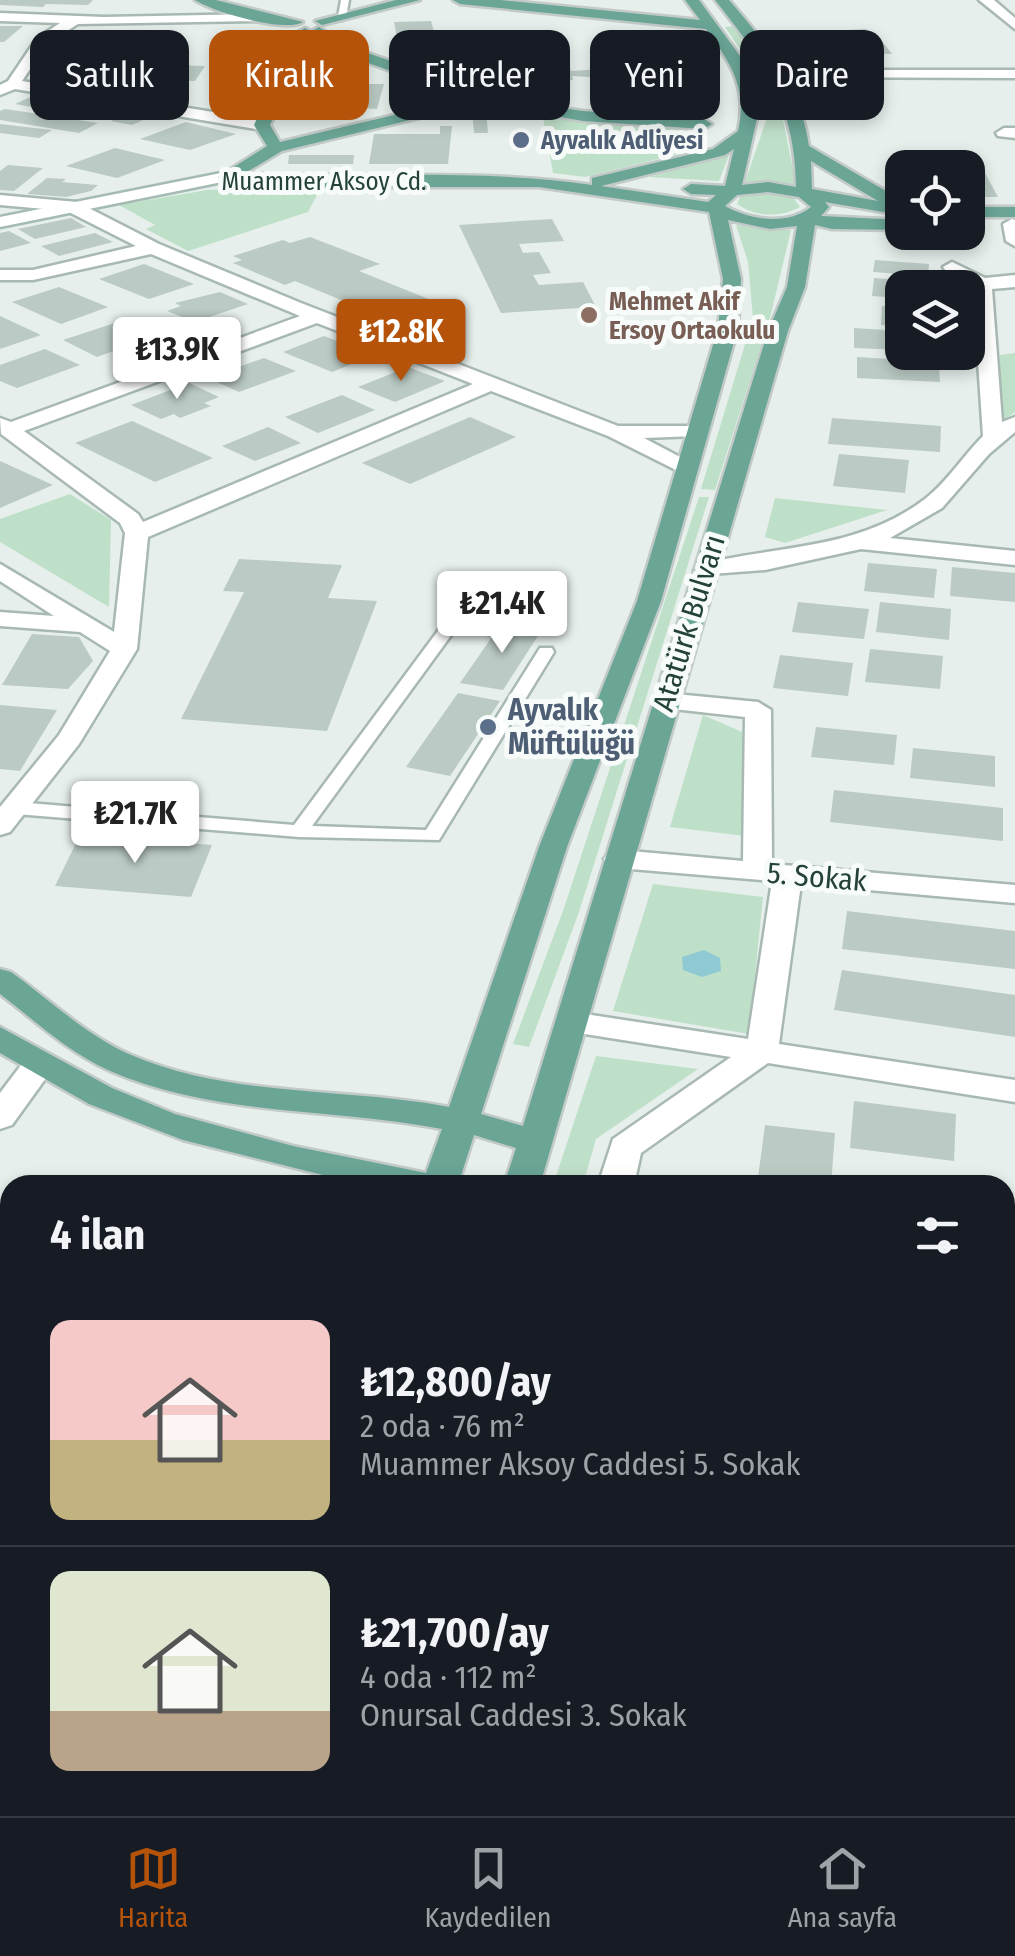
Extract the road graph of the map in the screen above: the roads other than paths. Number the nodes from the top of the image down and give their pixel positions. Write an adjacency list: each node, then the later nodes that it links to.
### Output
1 (202, 0): 10 (main road)
2 (345, 0): 8 (lane)
3 (413, 0): 8 (main road)
4 (460, 0): 13 (main road)
5 (692, 0): 13 (main road, Atatürk Bulvarı)
6 (722, 0): 15 (main road, Atatürk Bulvarı)
7 (986, 0): 11 (street)
8 (342, 16): 14 (main road)
9 (0, 17): 12 (street)
10 (257, 17): 12 (street); 14 (main road)
11 (1012, 19)
12 (76, 20): 18 (street)
13 (711, 25): 27 (main road, Atatürk Bulvarı)
14 (310, 26): 16 (main road); 26 (main road)
15 (750, 30)
16 (389, 66)
17 (0, 68): 18 (street)
18 (26, 68): 21 (street)
19 (884, 72): 20 (street)
20 (1015, 74)
21 (6, 87): 26 (street)
22 (570, 114): 25 (main road)
23 (392, 120): 28 (main road)
24 (794, 120): 29 (main road, Atatürk Bulvarı)
25 (704, 124)
26 (262, 125): 28 (main road)
27 (745, 132): 31 (main road); 34 (main road, Atatürk Bulvarı)
28 (276, 148): 30 (main road)
29 (806, 150): 32 (main road); 36 (main road, Atatürk Bulvarı)
30 (226, 178): 31 (main road, Muammer Aksoy Cd.); 35 (street, Muammer Aksoy Cd.)
31 (589, 186): 34 (main road); 45 (main road)
32 (885, 199)
33 (0, 200): 35 (street)
34 (724, 200): 36 (main road); 36 (main road); 45 (main road, Atatürk Bulvarı)
35 (71, 206): 39 (street, Muammer Aksoy Cd.); 44 (street)
36 (806, 206): 37 (main road); 42 (main road); 52 (main road, Atatürk Bulvarı)
37 (885, 208)
38 (985, 217): 41 (main road)
39 (0, 222)
40 (985, 224): 41 (main road)
41 (1014, 225)
42 (885, 226)
43 (885, 230): 52 (main road)
44 (153, 248): 49 (street); 54 (street)
45 (728, 254): 60 (main road, Atatürk Bulvarı)
46 (952, 267): 47 (street)
47 (957, 270)
48 (0, 275): 49 (street)
49 (33, 275): 53 (street)
50 (1015, 281): 51 (street)
51 (985, 284)
52 (796, 287): 67 (main road, Atatürk Bulvarı)
53 (0, 292)
54 (294, 307): 55 (street); 58 (street)
55 (317, 316): 57 (street); 58 (street)
56 (985, 329): 62 (street)
57 (490, 384): 61 (street); 64 (street)
58 (2, 422): 64 (street)
59 (1015, 422): 62 (street)
60 (696, 430): 61 (street); 63 (main road, Atatürk Bulvarı)
61 (615, 432): 63 (street)
62 (992, 434): 65 (street)
63 (686, 466): 87 (main road, Atatürk Bulvarı)
64 (137, 533): 72 (street)
65 (858, 541): 66 (street); 67 (street)
66 (1015, 558)
67 (706, 570): 74 (main road, Atatürk Bulvarı)
68 (0, 571): 71 (street)
69 (0, 619): 71 (street)
70 (452, 623): 76 (lane)
71 (86, 626): 72 (street)
72 (124, 649): 75 (street)
73 (546, 652): 76 (lane)
74 (665, 702): 77 (main road, Atatürk Bulvarı); 78 (street)
75 (5, 813): 76 (lane)
76 (299, 831)
77 (619, 858): 78 (street, 5. Sokak); 81 (main road, Atatürk Bulvarı)
78 (772, 874): 79 (street, 5. Sokak); 83 (street)
79 (1015, 894)
80 (0, 979): 87 (main road)
81 (572, 1022): 83 (street); 88 (main road, Atatürk Bulvarı)
82 (0, 1038): 84 (main road)
83 (762, 1052): 85 (street); 92 (street)
84 (40, 1064): 86 (street); 89 (main road)
85 (1015, 1091)
86 (0, 1117)
87 (463, 1120): 88 (main road); 90 (main road, Atatürk Bulvarı)
88 (536, 1142): 91 (main road, Atatürk Bulvarı)
89 (375, 1175)
90 (444, 1175)
91 (521, 1175)
92 (618, 1175)

